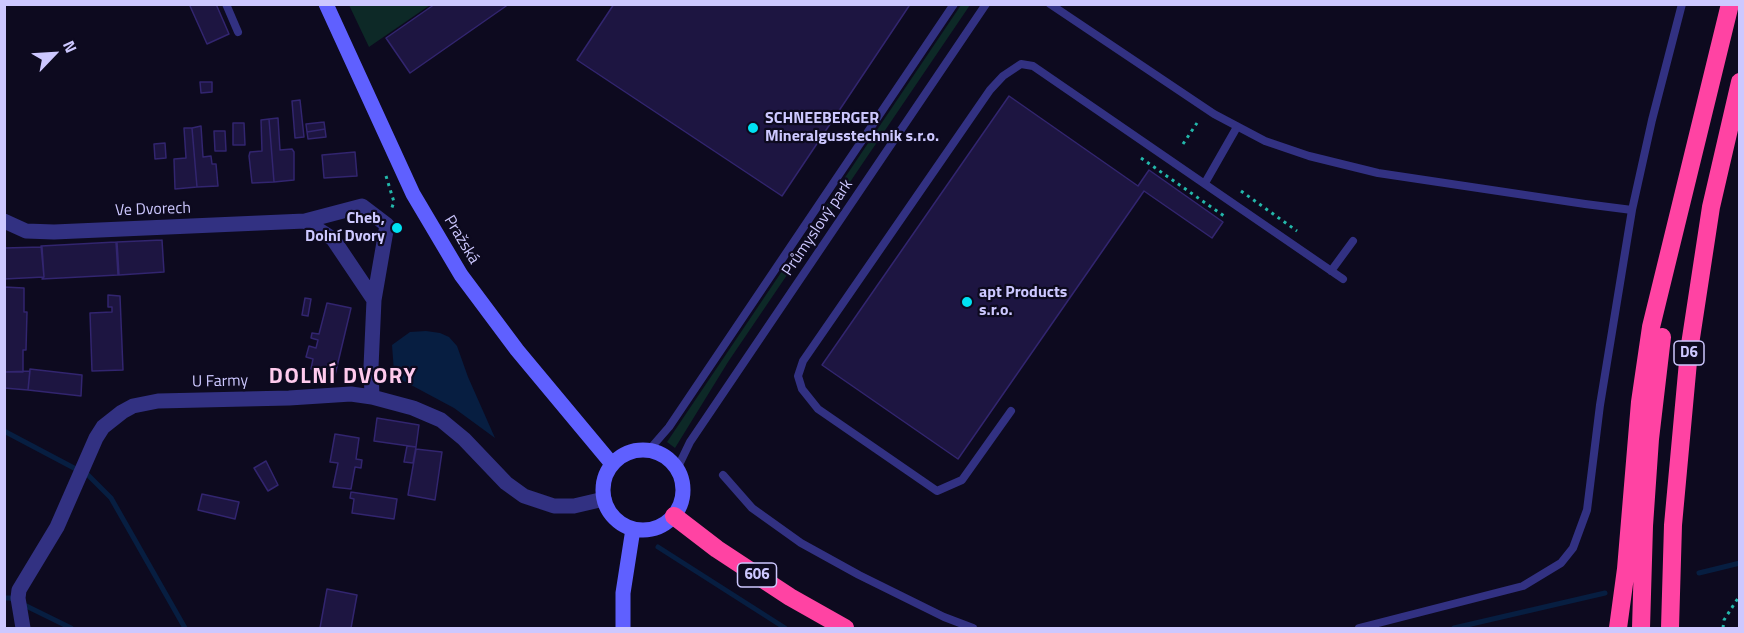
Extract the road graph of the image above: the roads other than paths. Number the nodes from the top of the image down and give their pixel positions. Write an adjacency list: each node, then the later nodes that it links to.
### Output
1 (226, 4): 8 (lane)
2 (326, 4): 23 (main road, Pražská)
3 (954, 4): 22 (lane, Průmyslový park)
4 (986, 4): 24 (lane, Průmyslový park)
5 (1050, 4): 10 (lane)
6 (1682, 4): 12 (lane)
7 (1730, 4): 13 (highway, D6)
8 (238, 32)
9 (1740, 82): 36 (highway, D6)
10 (1237, 127): 11 (lane); 12 (lane)
11 (1205, 183): 17 (lane); 21 (lane)
12 (1632, 210): 33 (lane)
13 (1680, 213): 34 (highway); 35 (highway, D6)
14 (4, 221): 15 (street, Ve Dvorech)
15 (305, 221): 19 (street); 19 (street, Ve Dvorech)
16 (1353, 241): 17 (lane)
17 (1332, 272): 18 (lane)
18 (1342, 279)
19 (374, 300): 20 (street, Ve Dvorech)
20 (372, 397): 26 (street, U Farmy); 29 (street, U Farmy)
21 (1011, 411)
22 (649, 450): 23 (main road); 24 (main road)
23 (612, 464): 26 (main road)
24 (677, 469): 27 (main road)
25 (723, 475): 32 (lane)
26 (604, 499): 28 (main road)
27 (674, 516): 28 (main road); 31 (highway, 606)
28 (633, 529): 30 (main road)
29 (23, 628)
30 (622, 628)
31 (845, 628)
32 (973, 628)
33 (1359, 628)
34 (1618, 628)
35 (1641, 628)
36 (1670, 628)

